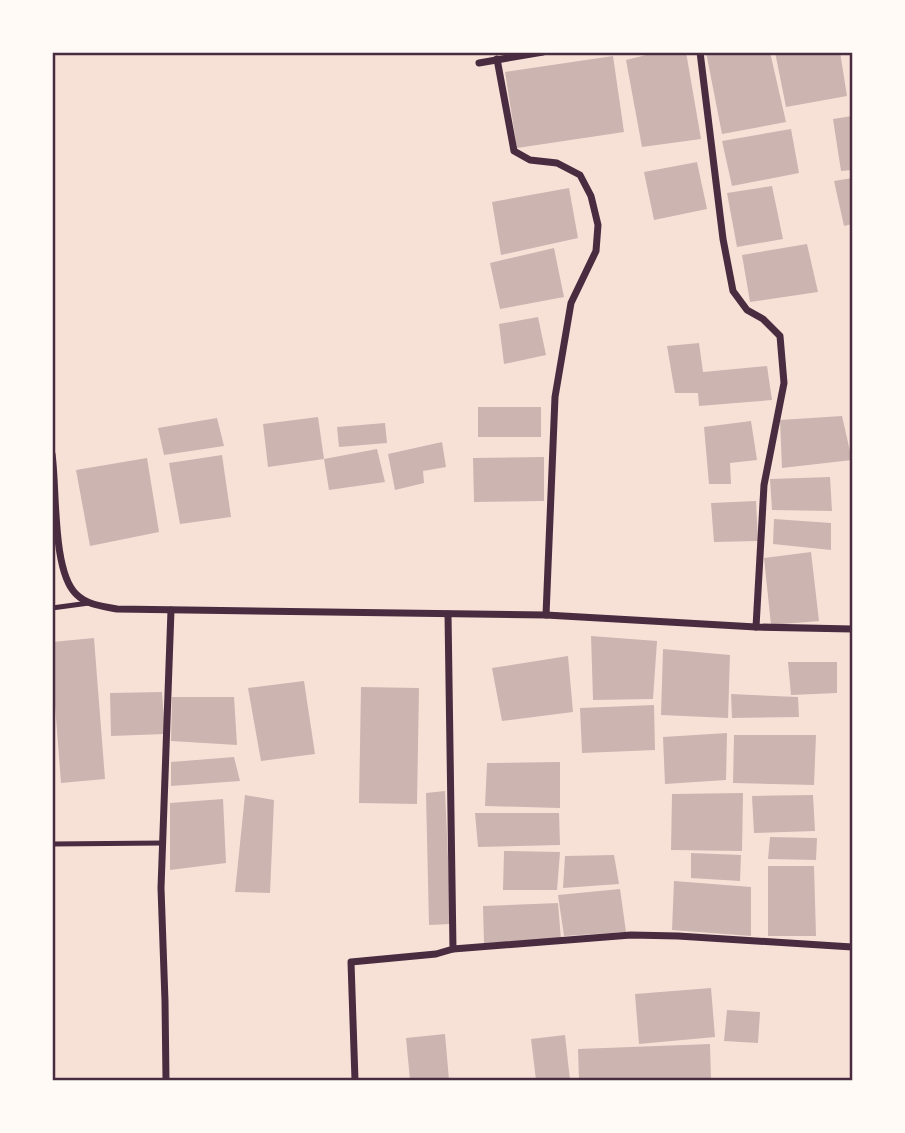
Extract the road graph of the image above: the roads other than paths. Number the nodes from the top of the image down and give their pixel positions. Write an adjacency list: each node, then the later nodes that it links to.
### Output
1 (699, 52): 11 (street)
2 (542, 53): 3 (street)
3 (497, 59): 4 (street); 10 (street)
4 (479, 63)
5 (52, 454): 6 (street)
6 (89, 603): 7 (lane); 8 (street)
7 (52, 608)
8 (170, 610): 9 (street); 13 (street)
9 (448, 614): 10 (street); 16 (street)
10 (547, 615): 11 (street)
11 (756, 627): 12 (street)
12 (852, 629)
13 (163, 843): 14 (lane); 17 (street)
14 (52, 844)
15 (852, 947): 16 (street)
16 (453, 949): 18 (street)
17 (166, 1080)
18 (355, 1080)

